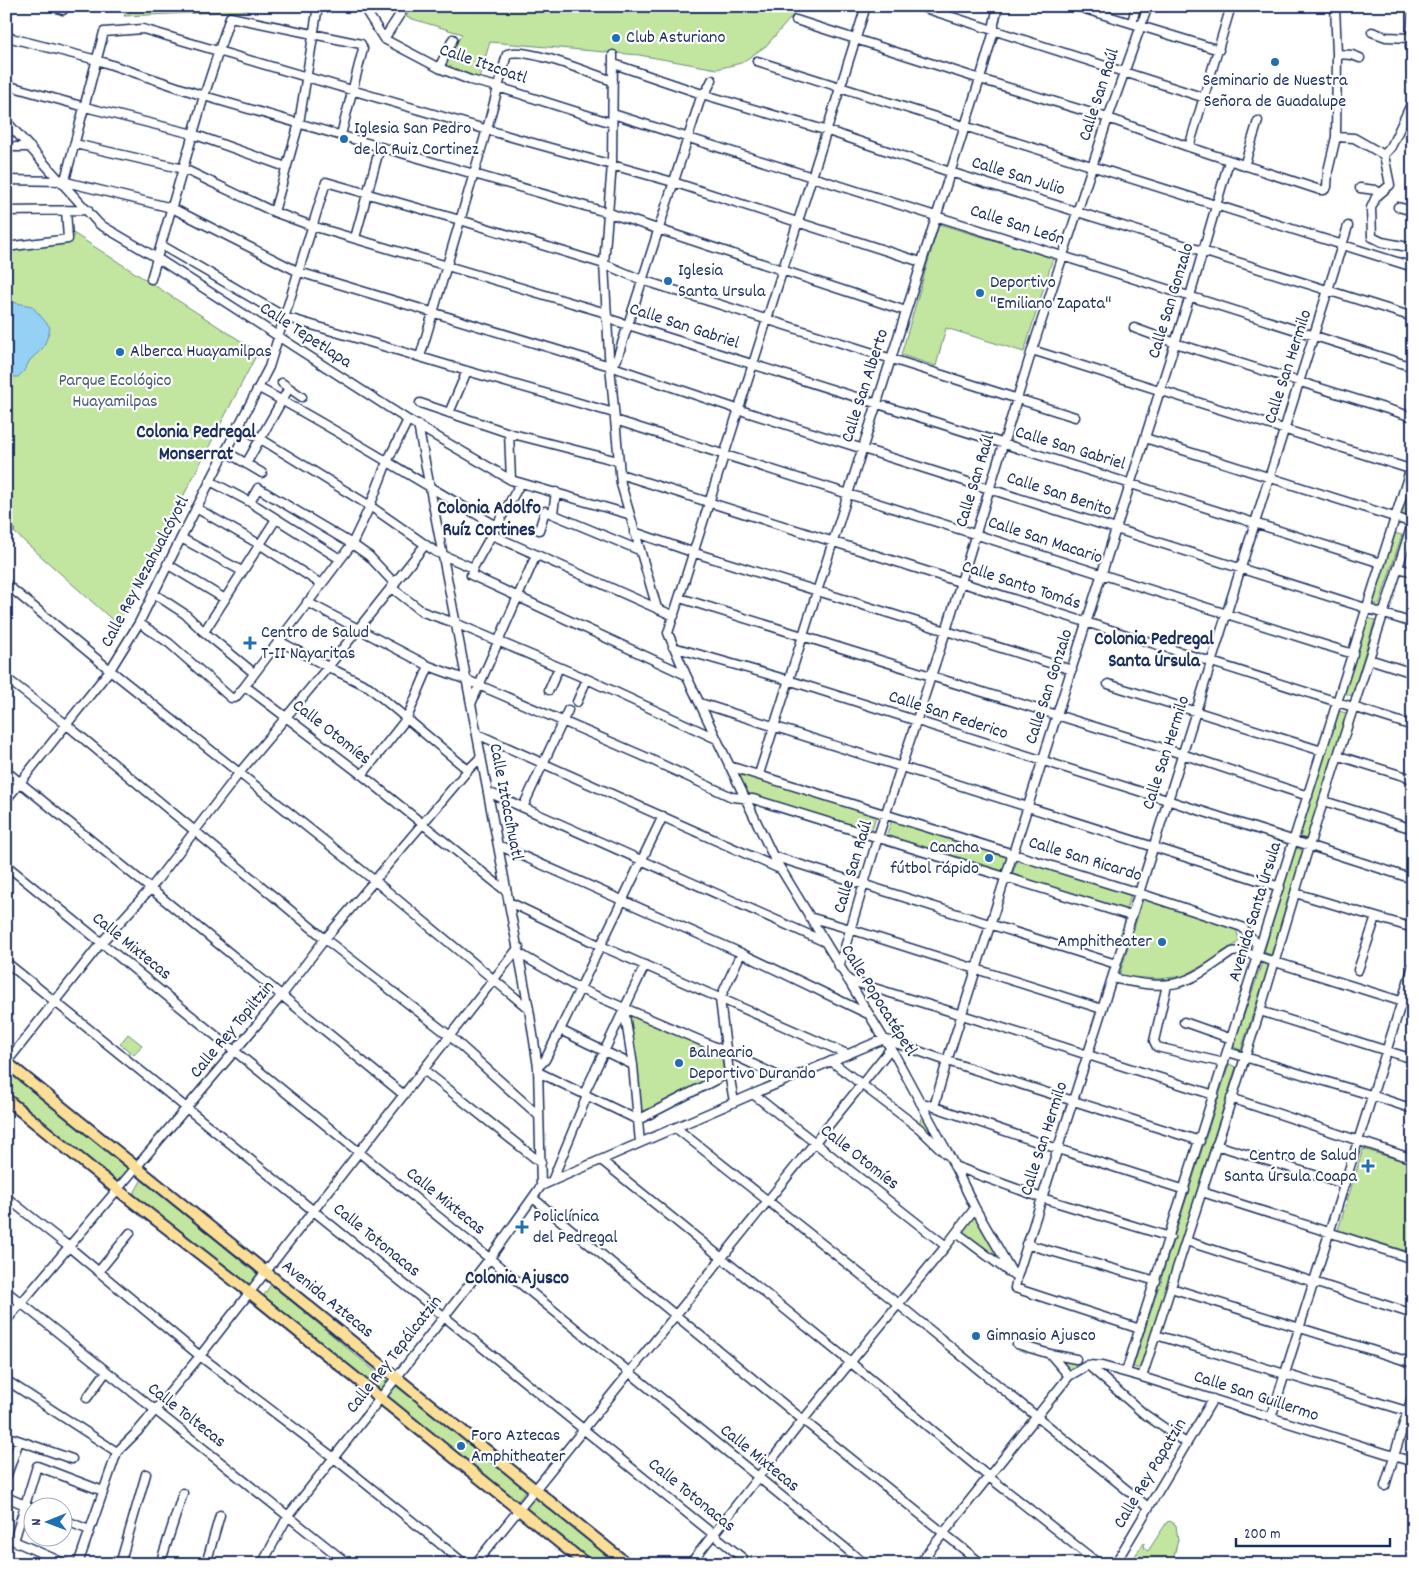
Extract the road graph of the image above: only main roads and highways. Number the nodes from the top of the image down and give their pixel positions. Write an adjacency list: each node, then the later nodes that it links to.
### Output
1 (6, 1062): 4 (main road, Avenida Aztecas)
2 (6, 1099): 3 (main road)
3 (586, 1564)
4 (627, 1564)

